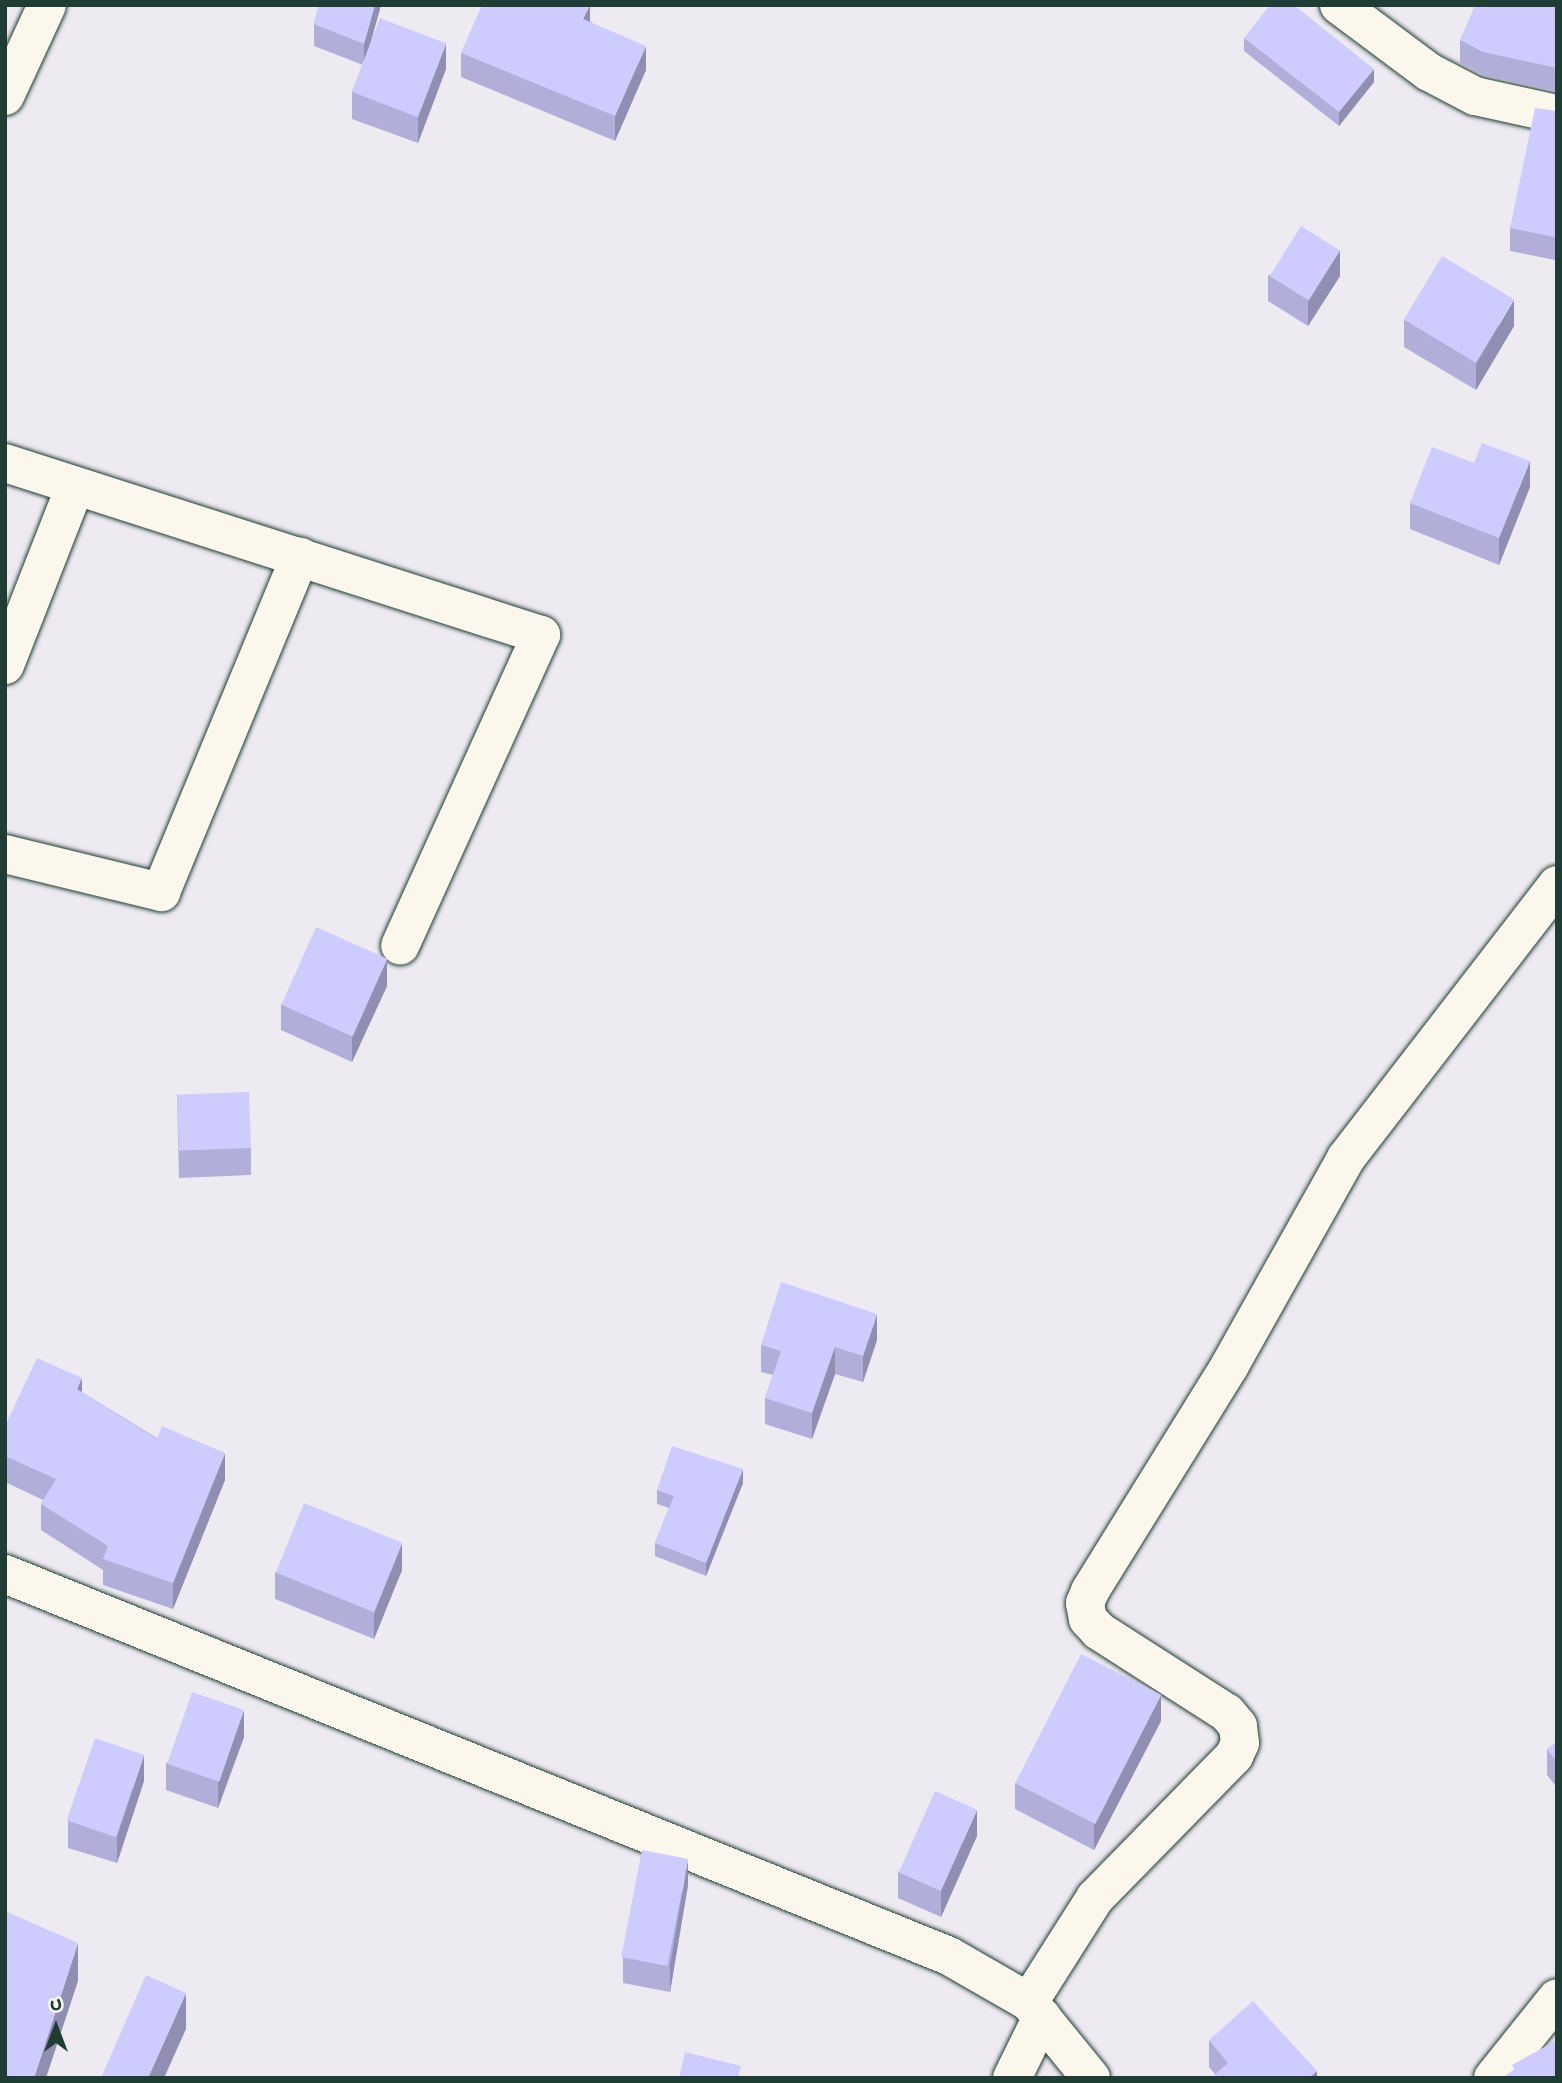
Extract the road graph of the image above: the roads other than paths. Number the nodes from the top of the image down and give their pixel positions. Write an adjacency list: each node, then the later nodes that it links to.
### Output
1 (47, 5): 3 (street)
2 (1339, 5): 4 (street)
3 (5, 96)
4 (1557, 114)
5 (5, 463): 6 (street)
6 (75, 486): 7 (street); 8 (street)
7 (300, 557): 9 (street); 11 (street)
8 (5, 665)
9 (5, 854)
10 (1557, 885): 14 (street)
11 (400, 946)
12 (5, 1574): 14 (street)
13 (1557, 1998): 17 (street)
14 (1036, 2009): 15 (street); 16 (street)
15 (1012, 2078)
16 (1091, 2078)
17 (1493, 2078)

